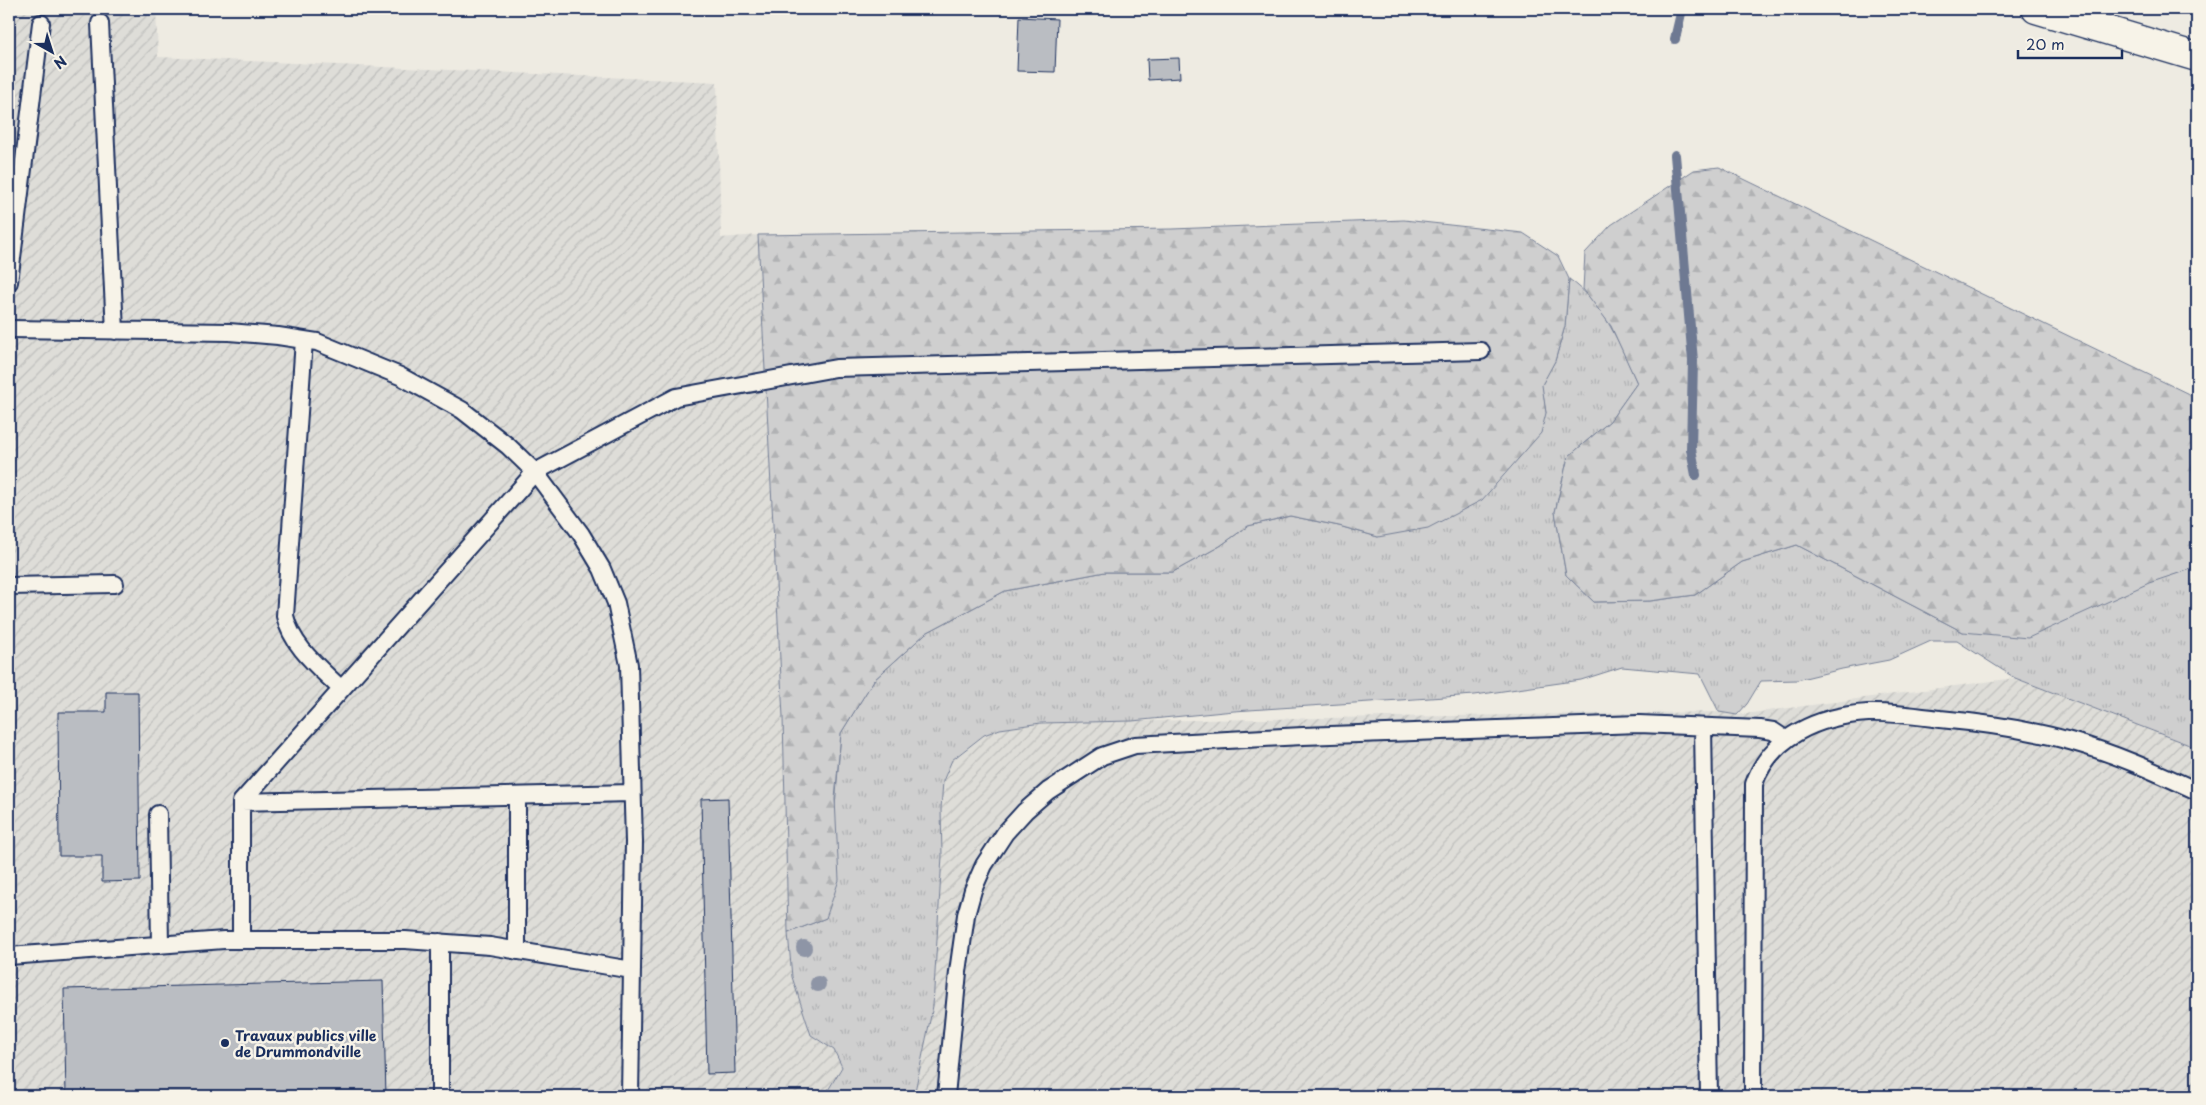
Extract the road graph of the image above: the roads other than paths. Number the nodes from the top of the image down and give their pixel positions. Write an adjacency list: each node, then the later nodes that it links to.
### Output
1 (2036, 9): 4 (street)
2 (41, 23): 5 (lane)
3 (100, 23): 7 (lane)
4 (2197, 57)
5 (9, 282)
6 (9, 329): 7 (lane)
7 (115, 331): 8 (lane)
8 (304, 340): 10 (lane); 13 (lane)
9 (1481, 351): 10 (lane)
10 (535, 472): 13 (lane); 17 (lane)
11 (115, 584): 12 (lane)
12 (9, 586)
13 (342, 689): 19 (lane)
14 (1703, 728): 15 (lane); 29 (lane); 30 (lane)
15 (1786, 739): 16 (lane); 31 (lane)
16 (2197, 791)
17 (632, 793): 18 (lane); 26 (lane)
18 (517, 796): 19 (lane); 24 (lane)
19 (241, 802): 21 (lane)
20 (158, 814): 23 (lane)
21 (241, 940): 22 (lane); 23 (lane)
22 (440, 942): 24 (lane); 27 (lane)
23 (160, 945): 25 (lane)
24 (517, 950): 26 (lane)
25 (9, 956)
26 (632, 970): 28 (lane)
27 (440, 1096)
28 (630, 1096)
29 (946, 1096)
30 (1710, 1096)
31 (1753, 1096)

